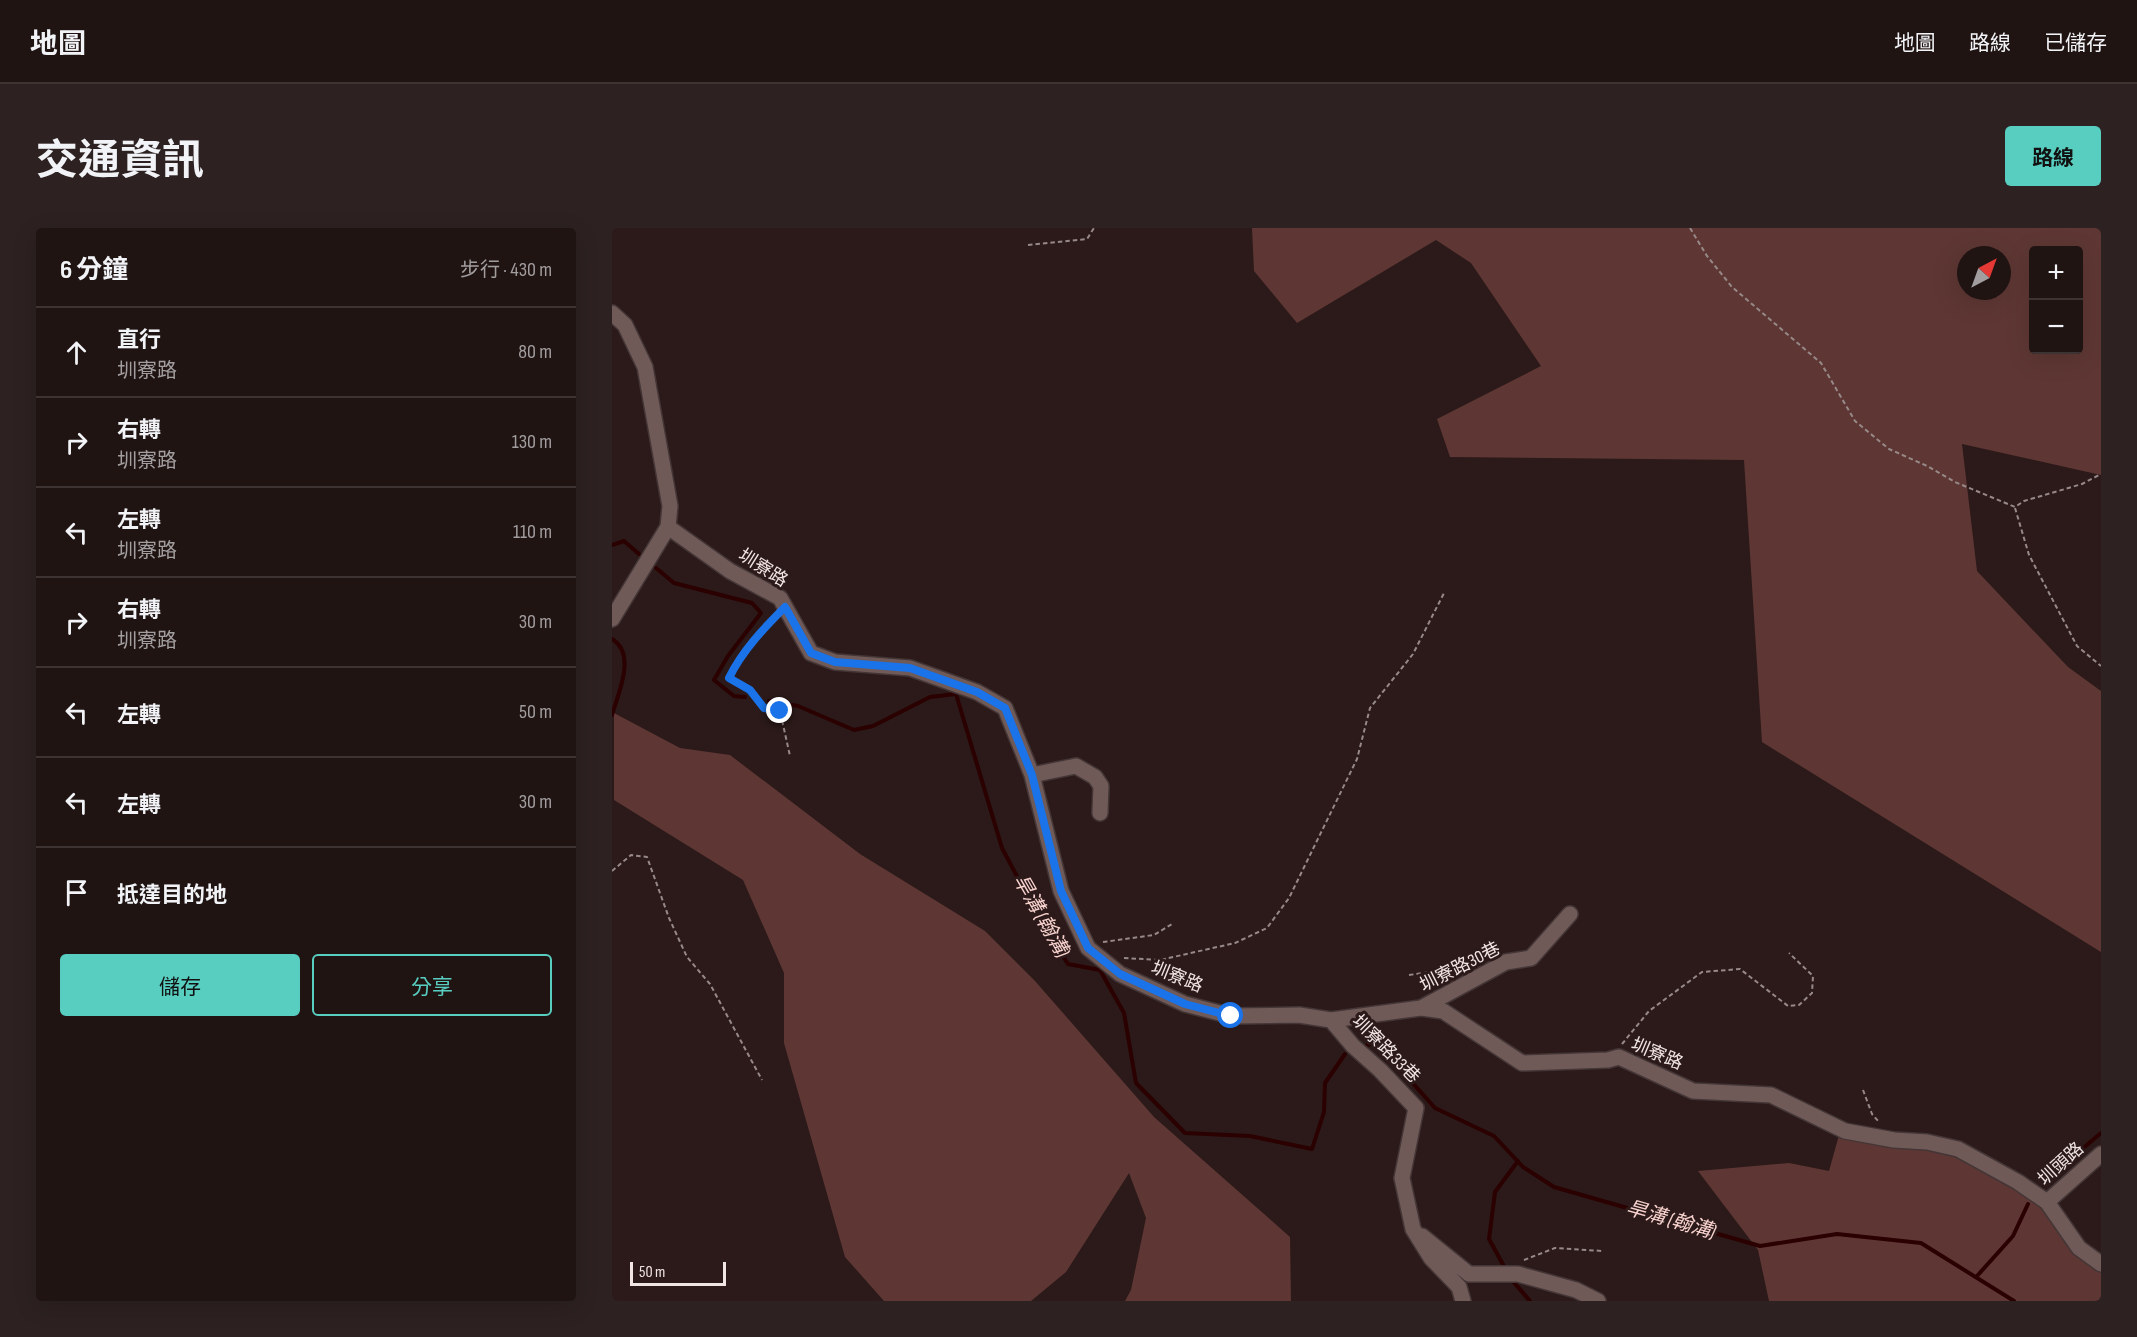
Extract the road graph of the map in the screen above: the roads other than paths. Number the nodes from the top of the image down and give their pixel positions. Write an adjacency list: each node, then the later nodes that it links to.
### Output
1 (612, 312): 2 (street)
2 (668, 527): 3 (street); 4 (street, 圳寮路)
3 (612, 619)
4 (1032, 775): 5 (street); 8 (street, 圳寮路)
5 (1100, 813)
6 (1570, 914): 7 (street, 圳寮路30巷)
7 (1421, 1008): 8 (street, 圳寮路); 10 (street, 圳寮路)
8 (1331, 1020): 11 (street, 圳寮路33巷)
9 (2101, 1154): 10 (street, 圳頭路)
10 (2047, 1202): 12 (street, 圳寮路)
11 (1413, 1229): 13 (street, 圳寮路33巷); 14 (street)
12 (2101, 1264)
13 (1462, 1301)
14 (1598, 1301)

